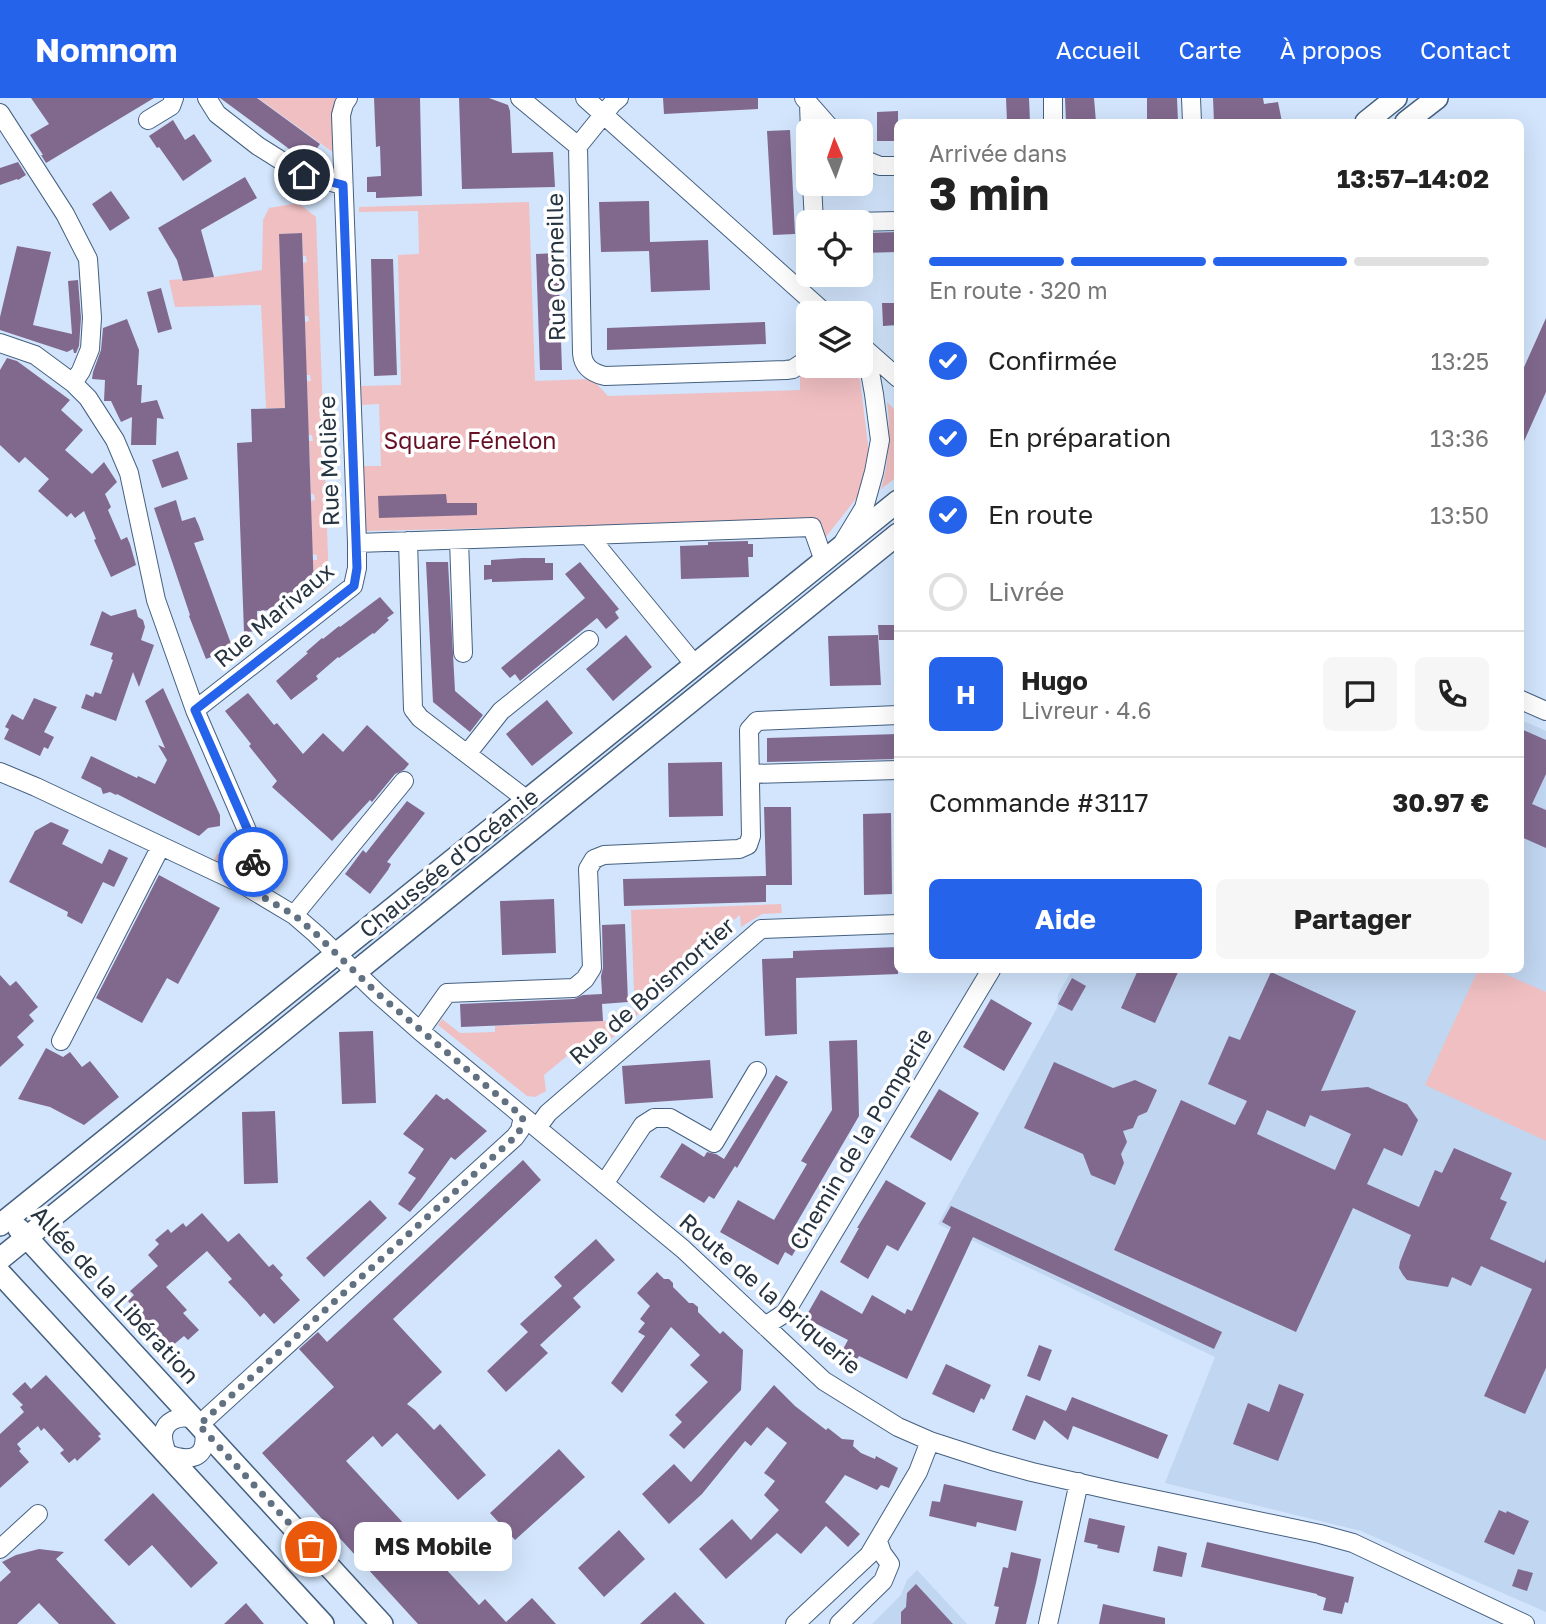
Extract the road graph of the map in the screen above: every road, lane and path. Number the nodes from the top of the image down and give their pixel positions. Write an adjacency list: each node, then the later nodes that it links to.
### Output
1 (174, 98): 20 (street)
2 (207, 98): 24 (street)
3 (348, 98): 24 (street, Rue Molière)
4 (520, 98): 21 (street)
5 (585, 98): 13 (street)
6 (619, 98): 13 (street)
7 (1053, 98): 16 (street)
8 (1191, 98): 17 (street)
9 (1396, 98): 18 (main road)
10 (1437, 98): 19 (main road)
11 (806, 101): 14 (street); 15 (street)
12 (0, 113): 33 (street)
13 (604, 114): 21 (street); 27 (street)
14 (808, 119)
15 (822, 119)
16 (1054, 119)
17 (1192, 119)
18 (1370, 119)
19 (1410, 119)
20 (148, 120)
21 (578, 146): 30 (street, Rue Corneille)
22 (873, 163): 23 (street)
23 (894, 166)
24 (343, 185): 39 (street, Rue Molière)
25 (894, 220): 26 (street)
26 (873, 221)
27 (812, 301)
28 (0, 343): 33 (street)
29 (873, 356): 31 (street)
30 (796, 367)
31 (894, 374)
32 (870, 378): 40 (street)
33 (74, 383): 45 (street)
34 (894, 504): 40 (main road, Chaussée d'Océanie)
35 (588, 535): 37 (street, Rue Molière); 40 (street, Rue Molière); 43 (street)
36 (894, 537): 59 (main road, Chaussée d'Océanie)
37 (459, 540): 38 (street, Rue Molière); 42 (street)
38 (408, 541): 39 (street, Rue Molière); 48 (street)
39 (357, 543): 45 (street, Rue Marivaux)
40 (832, 554): 43 (main road, Chaussée d'Océanie)
41 (589, 640): 48 (street)
42 (463, 653)
43 (695, 665): 53 (main road, Chaussée d'Océanie)
44 (1524, 701): 46 (street)
45 (195, 710): 55 (street)
46 (1546, 711)
47 (894, 715): 50 (street)
48 (467, 754): 53 (street)
49 (894, 770): 50 (street)
50 (750, 774): 61 (street)
51 (3, 779): 54 (street, Route de la Briquerie)
52 (404, 781): 56 (street)
53 (527, 800): 58 (main road, Chaussée d'Océanie)
54 (161, 846): 55 (street, Route de la Briquerie); 62 (street)
55 (244, 886): 56 (street, Route de la Briquerie)
56 (294, 915): 58 (street, Route de la Briquerie)
57 (894, 924): 64 (street, Rue de Boismortier)
58 (337, 954): 59 (street, Route de la Briquerie); 66 (main road, Chaussée d'Océanie)
59 (355, 972): 61 (street, Route de la Briquerie); 67 (main road, Chaussée d'Océanie)
60 (989, 973): 70 (street, Chemin de la Pomperie)
61 (420, 1031): 64 (street, Route de la Briquerie)
62 (61, 1041)
63 (757, 1071): 65 (street)
64 (530, 1122): 65 (street, Route de la Briquerie); 71 (street, Rue de Boismortier)
65 (604, 1184): 70 (street, Route de la Briquerie)
66 (3, 1217): 67 (main road, Allée de la Libération)
67 (27, 1238): 68 (main road, Chaussée d'Océanie); 71 (main road, Allée de la Libération)
68 (0, 1259)
69 (0, 1273): 73 (main road)
70 (765, 1326): 72 (street, Route de la Briquerie)
71 (199, 1425): 73 (street); 73 (street); 79 (main road, Allée de la Libération)
72 (929, 1441): 74 (street, Route de la Briquerie); 76 (street)
73 (167, 1454): 78 (main road)
74 (1079, 1482): 82 (street); 83 (street, Route de la Briquerie)
75 (38, 1514): 77 (street)
76 (877, 1541): 80 (street); 81 (street)
77 (0, 1549)
78 (323, 1624)
79 (382, 1624)
80 (794, 1624)
81 (839, 1624)
82 (1048, 1624)
83 (1525, 1624)

